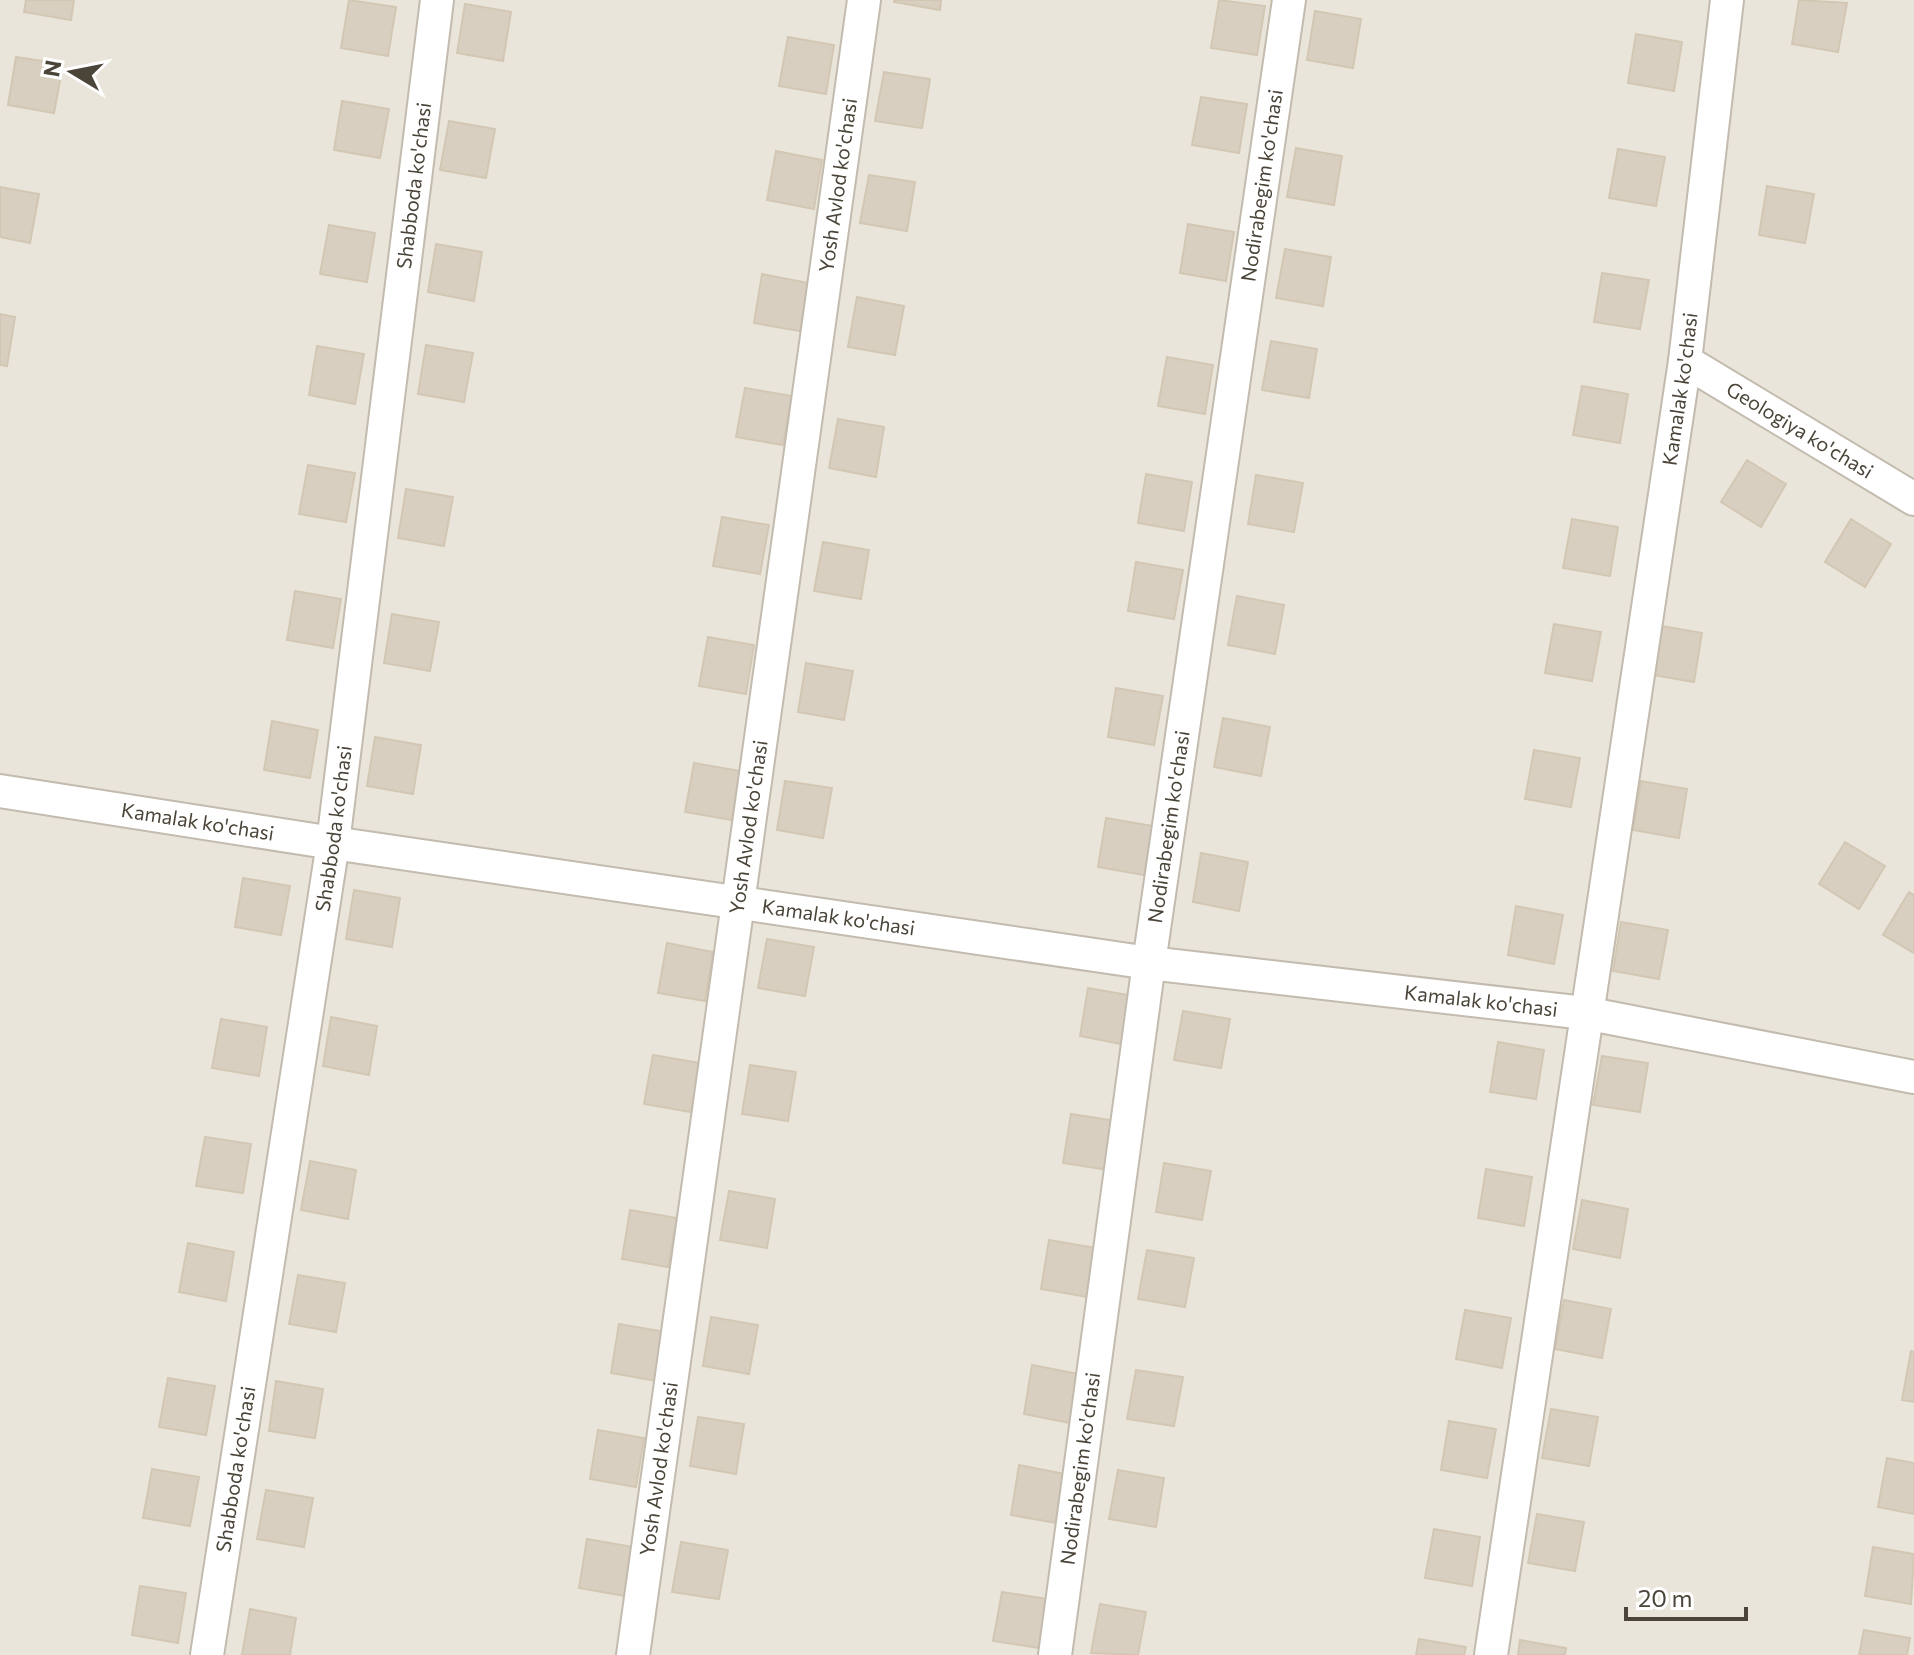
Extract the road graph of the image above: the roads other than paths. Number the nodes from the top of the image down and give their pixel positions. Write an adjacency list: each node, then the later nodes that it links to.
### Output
1 (437, 0): 8 (street, Shabboda ko'chasi)
2 (864, 0): 9 (street, Yosh Avlod ko'chasi)
3 (1289, 0): 10 (street, Nodirabegim ko'chasi)
4 (1727, 0): 5 (street, Kamalak ko'chasi)
5 (1685, 361): 6 (street, Geologiya ko'chasi); 11 (street, Kamalak ko'chasi)
6 (1914, 499)
7 (0, 791): 8 (street, Kamalak ko'chasi)
8 (333, 843): 9 (street, Kamalak ko'chasi); 13 (street, Shabboda ko'chasi)
9 (737, 901): 10 (street, Kamalak ko'chasi); 14 (street, Yosh Avlod ko'chasi)
10 (1149, 963): 11 (street, Kamalak ko'chasi); 15 (street, Nodirabegim ko'chasi)
11 (1585, 1013): 12 (street, Kamalak ko'chasi); 16 (street, Kamalak ko'chasi)
12 (1914, 1077)
13 (207, 1655)
14 (633, 1655)
15 (1055, 1655)
16 (1491, 1655)

